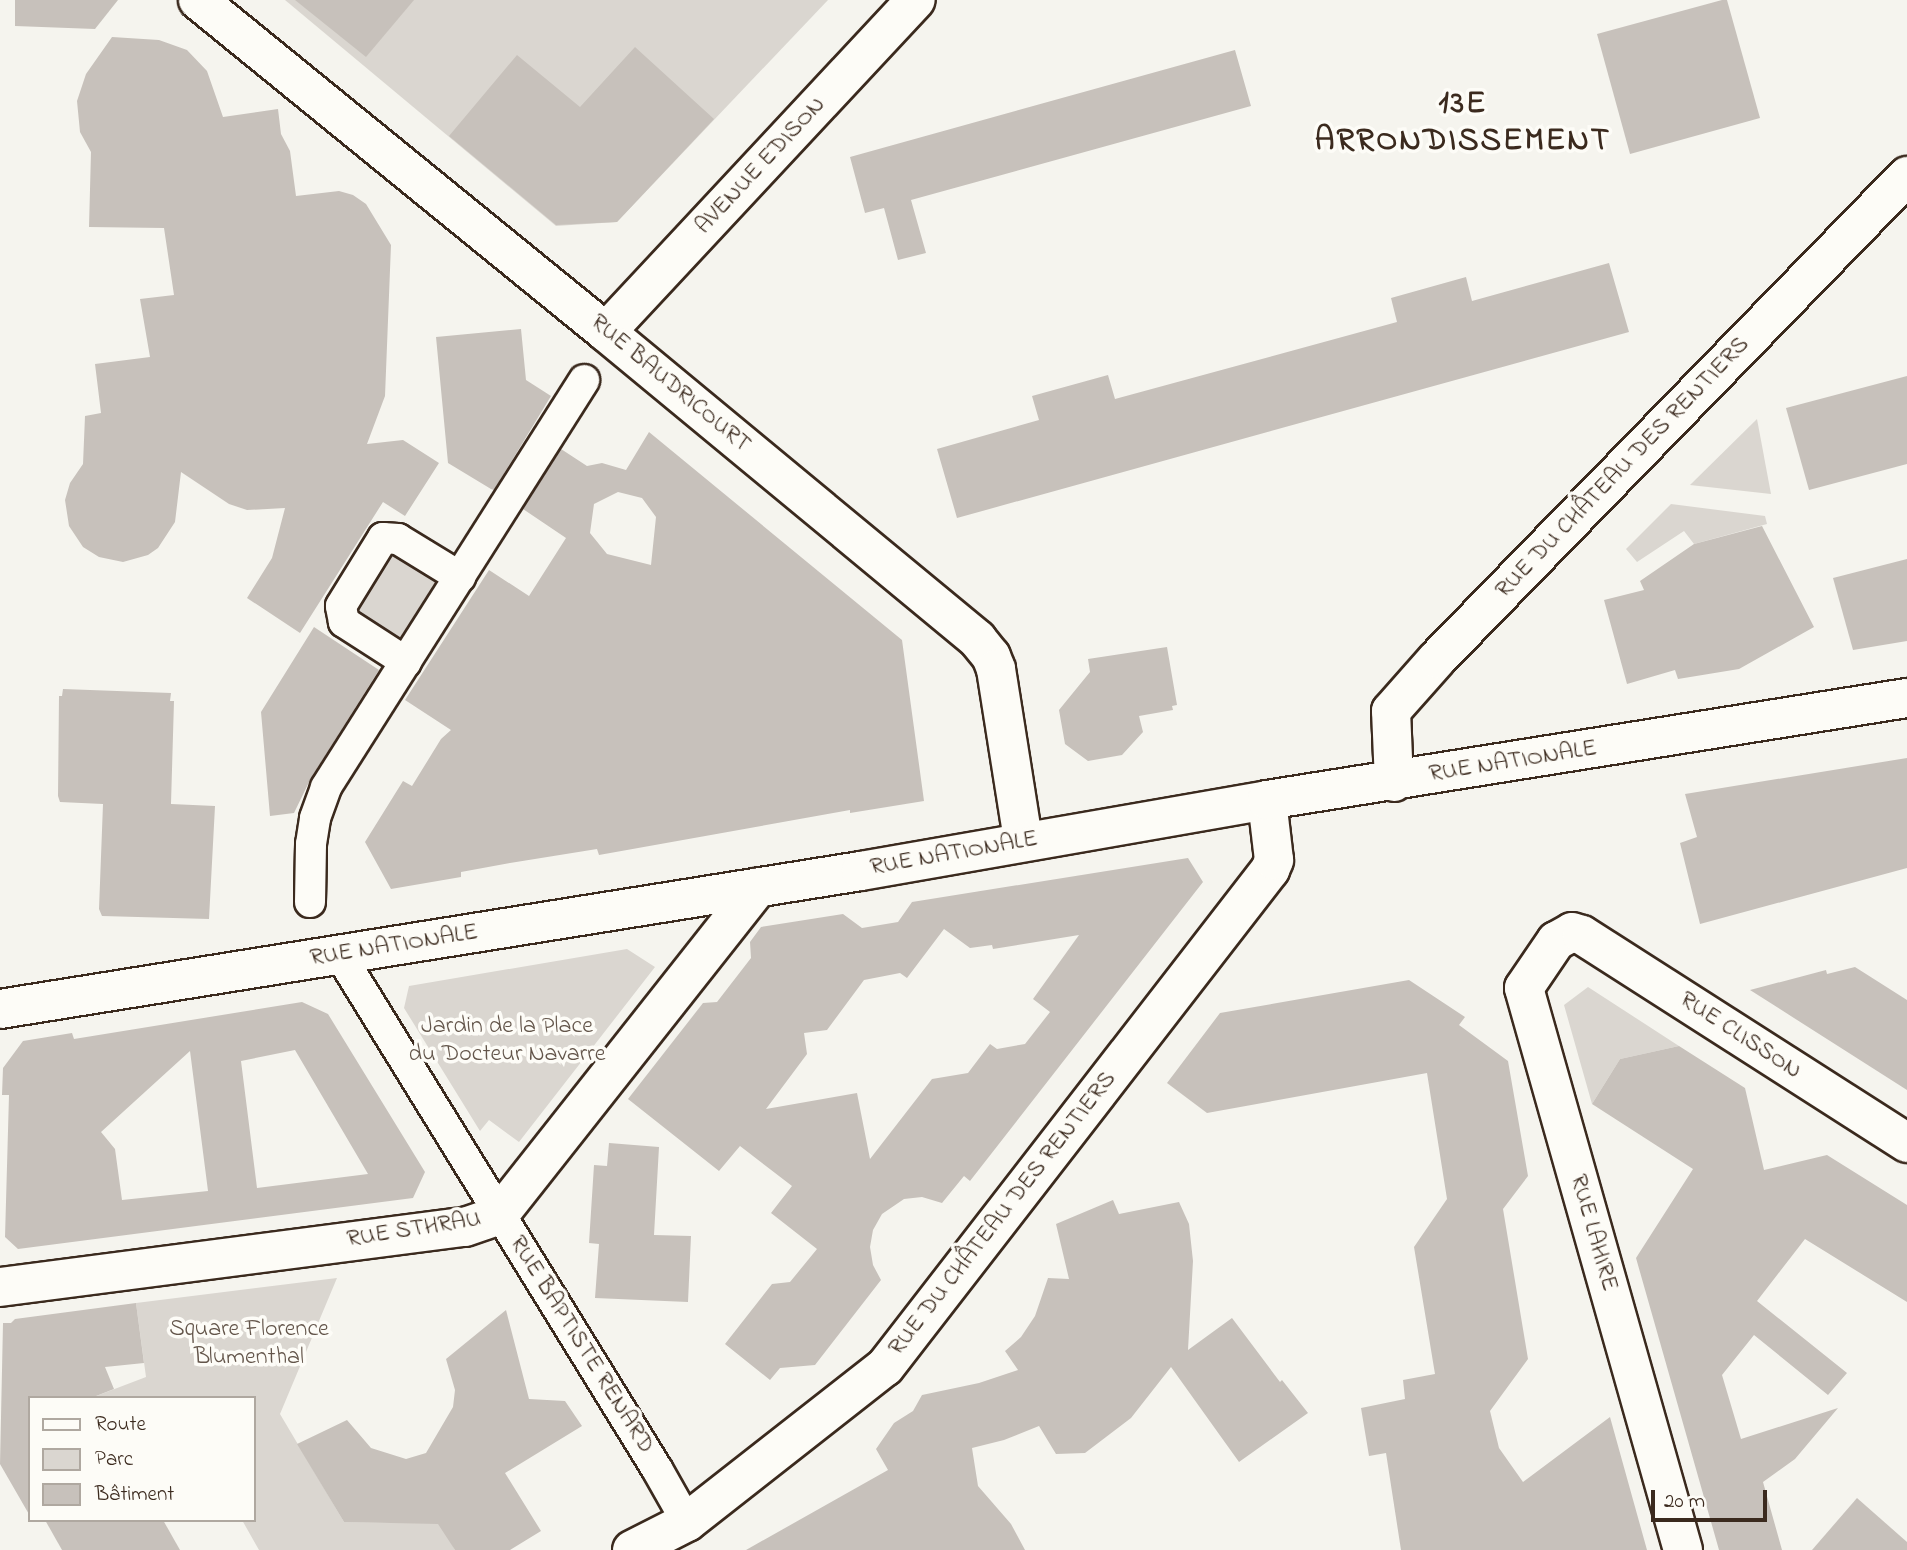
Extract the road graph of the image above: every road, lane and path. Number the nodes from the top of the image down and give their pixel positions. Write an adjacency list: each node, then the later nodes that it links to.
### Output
1 (198, 0): 4 (street, RUE BAUDRICOURT)
2 (916, 0): 4 (street, AVENUE EDISON)
3 (1907, 176): 9 (street, RUE DU CHÂTEAU DES RENTIERS)
4 (606, 332): 11 (street, RUE BAUDRICOURT)
5 (584, 380): 6 (street)
6 (460, 577): 7 (street); 7 (street)
7 (406, 662): 13 (street)
8 (1907, 698): 9 (street, RUE NATIONALE)
9 (1394, 782): 10 (street, RUE NATIONALE)
10 (1267, 800): 11 (street, RUE NATIONALE); 20 (street, RUE DU CHÂTEAU DES RENTIERS)
11 (1023, 841): 12 (street, RUE NATIONALE)
12 (757, 888): 15 (street, RUE NATIONALE); 18 (street, RUE STHRAU)
13 (310, 902)
14 (1572, 932): 17 (street, RUE CLISSON); 22 (street, RUE LAHIRE)
15 (340, 955): 16 (street, RUE NATIONALE); 18 (street, RUE BAPTISTE RENARD)
16 (0, 1009)
17 (1907, 1143)
18 (499, 1215): 19 (street, RUE STHRAU); 20 (street, RUE BAPTISTE RENARD)
19 (0, 1287)
20 (682, 1536): 21 (street, RUE DU CHÂTEAU DES RENTIERS)
21 (632, 1550)
22 (1683, 1550)

